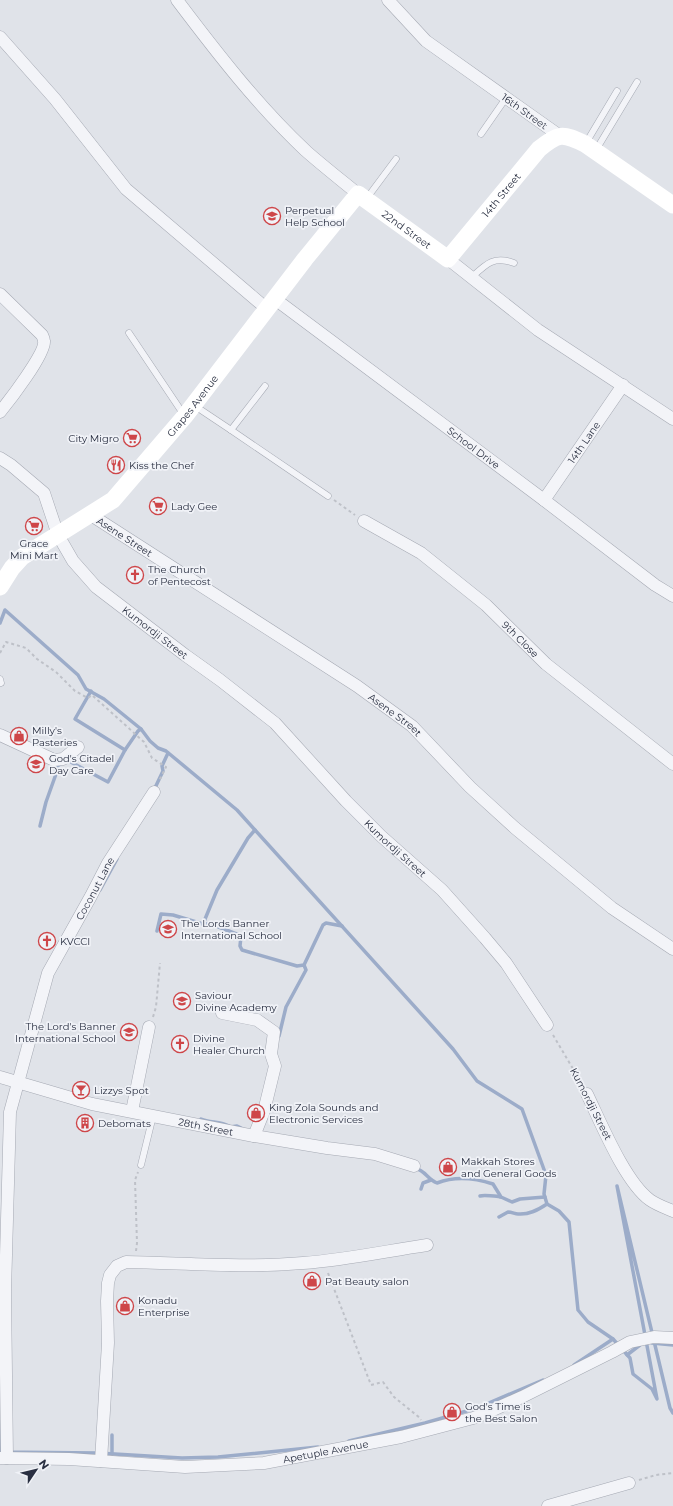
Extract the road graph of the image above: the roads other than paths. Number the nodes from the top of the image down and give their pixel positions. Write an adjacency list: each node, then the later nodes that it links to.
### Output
1 (177, 0): 11 (street, 22nd Street)
2 (388, 0): 6 (street, 16th Street)
3 (0, 37): 17 (street, School Drive)
4 (637, 82): 9 (lane)
5 (617, 91): 9 (lane)
6 (506, 98): 7 (lane); 8 (street, 16th Street)
7 (481, 134)
8 (560, 136): 9 (street, 16th Street); 13 (street, 14th Street)
9 (590, 148): 12 (street, 16th Street)
10 (396, 159): 11 (lane)
11 (362, 197): 13 (street, 22nd Street); 17 (street, Grapes Avenue)
12 (673, 205)
13 (448, 259): 15 (street, 22nd Street)
14 (514, 263): 15 (lane)
15 (471, 278): 19 (street, 22nd Street)
16 (0, 294): 22 (street)
17 (271, 304): 21 (street, Grapes Avenue); 27 (street, School Drive)
18 (129, 333): 21 (lane)
19 (623, 385): 23 (street, 22nd Street); 27 (street, 14th Lane)
20 (265, 386): 24 (lane)
21 (190, 410): 24 (lane); 28 (street, Grapes Avenue)
22 (0, 412)
23 (673, 419)
24 (231, 430): 26 (lane)
25 (0, 458): 30 (street, Kumordji Street)
26 (328, 496)
27 (544, 500): 32 (street, School Drive)
28 (91, 515): 30 (street, Grapes Avenue); 37 (street, Asene Street)
29 (364, 521): 35 (street, 9th Close)
30 (58, 535): 31 (street, Grapes Avenue); 39 (street, Kumordji Street)
31 (2, 584)
32 (673, 596)
33 (0, 735): 34 (street)
34 (78, 747)
35 (673, 764)
36 (154, 792): 42 (street, Coconut Lane)
37 (673, 949)
38 (222, 1013): 46 (street)
39 (547, 1025)
40 (150, 1027): 44 (street)
41 (0, 1077): 42 (street, 28th Street)
42 (19, 1082): 44 (street, 28th Street); 52 (street, Coconut Lane)
43 (587, 1094): 49 (street, Kumordji Street)
44 (132, 1111): 45 (street, 28th Street)
45 (153, 1116): 46 (street, 28th Street); 47 (lane)
46 (254, 1136): 48 (street, 28th Street)
47 (141, 1165)
48 (414, 1166)
49 (673, 1211)
50 (427, 1245): 53 (street)
51 (673, 1338): 53 (street, Apetuple Avenue)
52 (3, 1458): 53 (street, Apetuple Avenue)
53 (101, 1462)
54 (629, 1483): 55 (street)
55 (548, 1506)

